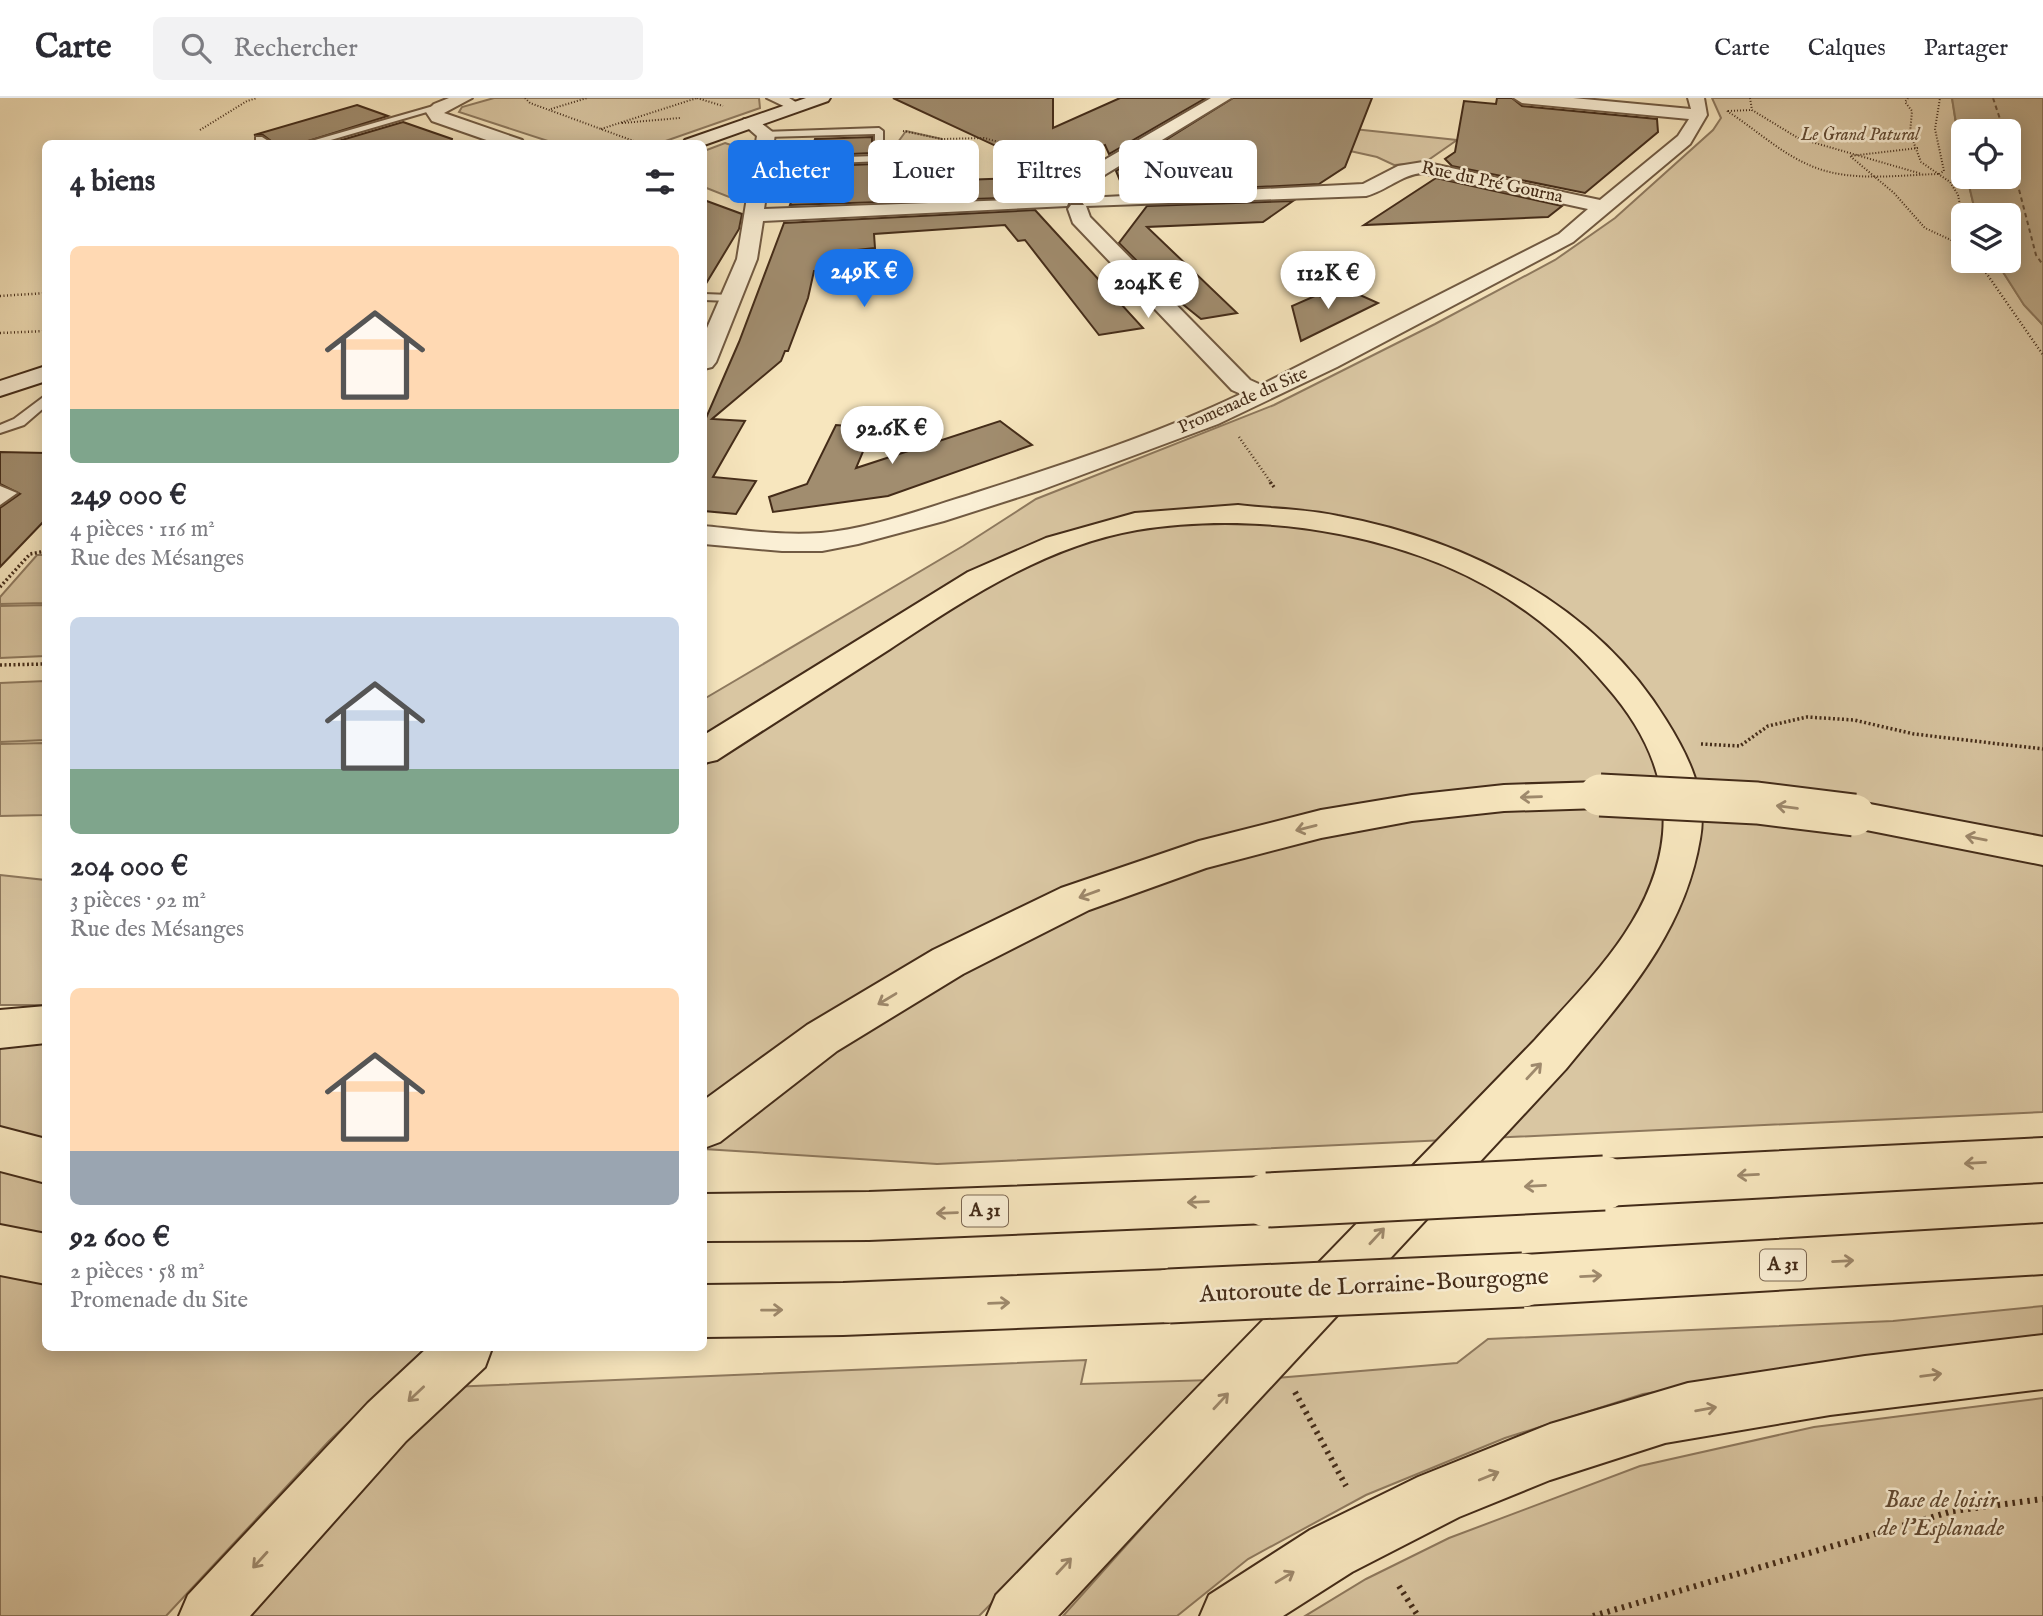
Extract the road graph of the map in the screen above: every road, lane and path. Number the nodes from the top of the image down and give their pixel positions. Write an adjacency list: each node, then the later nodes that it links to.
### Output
1 (257, 98): 21 (path)
2 (464, 98): 14 (street)
3 (524, 98): 16 (path)
4 (587, 98): 16 (path)
5 (697, 98): 19 (path)
6 (775, 98): 15 (street)
7 (822, 98): 15 (street)
8 (1223, 98): 33 (street)
9 (1522, 98): 13 (street)
10 (1750, 98): 17 (path)
11 (1908, 98): 30 (path)
12 (1940, 98): 36 (path)
13 (1698, 106): 42 (street, Promenade du Site)
14 (440, 107): 24 (lane); 25 (street)
15 (796, 107): 20 (street)
16 (550, 110): 22 (path)
17 (1752, 110): 31 (path); 34 (path)
18 (684, 118): 19 (path)
19 (622, 123): 22 (path)
20 (758, 129): 23 (lane); 27 (street); 28 (street)
21 (201, 130)
22 (600, 130): 26 (path)
23 (879, 131): 29 (path); 32 (lane)
24 (320, 140)
25 (504, 140)
26 (630, 140)
27 (707, 140)
28 (759, 140)
29 (993, 140)
30 (1918, 148): 31 (path); 36 (path)
31 (1850, 154): 34 (path); 35 (path)
32 (854, 160)
33 (1105, 167)
34 (1872, 174): 35 (path); 44 (path)
35 (1923, 174): 36 (path)
36 (1939, 174): 41 (path)
37 (1105, 201): 42 (street, Rue du Pré Gourna)
38 (756, 203): 43 (street)
39 (1051, 203): 43 (street, Rue du Pré Gourna)
40 (1076, 203): 56 (street)
41 (1960, 203)
42 (1603, 207): 56 (street, Promenade du Site)
43 (754, 215): 49 (street)
44 (1951, 240)
45 (1987, 273): 53 (path)
46 (42, 293): 47 (path)
47 (0, 296)
48 (707, 297): 49 (lane)
49 (730, 298): 52 (street)
50 (42, 331): 51 (path)
51 (0, 333)
52 (707, 355)
53 (2043, 355)
54 (42, 377): 55 (street)
55 (0, 389)
56 (1261, 395): 58 (street, Promenade du Site)
57 (42, 402): 59 (lane)
58 (1209, 419): 61 (path); 63 (street, Promenade du Site)
59 (0, 429)
60 (0, 490): 62 (lane)
61 (1280, 497)
62 (0, 501)
63 (707, 535)
64 (42, 552): 65 (path)
65 (0, 587)
66 (42, 664): 67 (path)
67 (0, 665)
68 (1691, 743): 70 (path)
69 (707, 749): 90 (highway, one-way to 69)
70 (2043, 749)
71 (2043, 851): 74 (highway, one-way to 74, bridge)
72 (42, 1024): 73 (highway)
73 (0, 1029)
74 (707, 1125)
75 (0, 1149): 76 (highway)
76 (42, 1160)
77 (2043, 1160): 78 (highway, A 31, one-way to 78, bridge)
78 (707, 1218)
79 (0, 1250): 81 (highway)
80 (2043, 1250): 82 (highway, Autoroute de Lorraine-Bourgogne / A 31, one-way to 80, bridge)
81 (42, 1258)
82 (707, 1311)
83 (463, 1351): 89 (highway, one-way to 89)
84 (2043, 1362): 91 (highway, one-way to 84)
85 (1294, 1391): 86 (path)
86 (1346, 1486)
87 (2043, 1499): 93 (path)
88 (1399, 1586): 92 (path)
89 (209, 1616)
90 (1017, 1616)
91 (1230, 1616)
92 (1418, 1616)
93 (1593, 1616)

